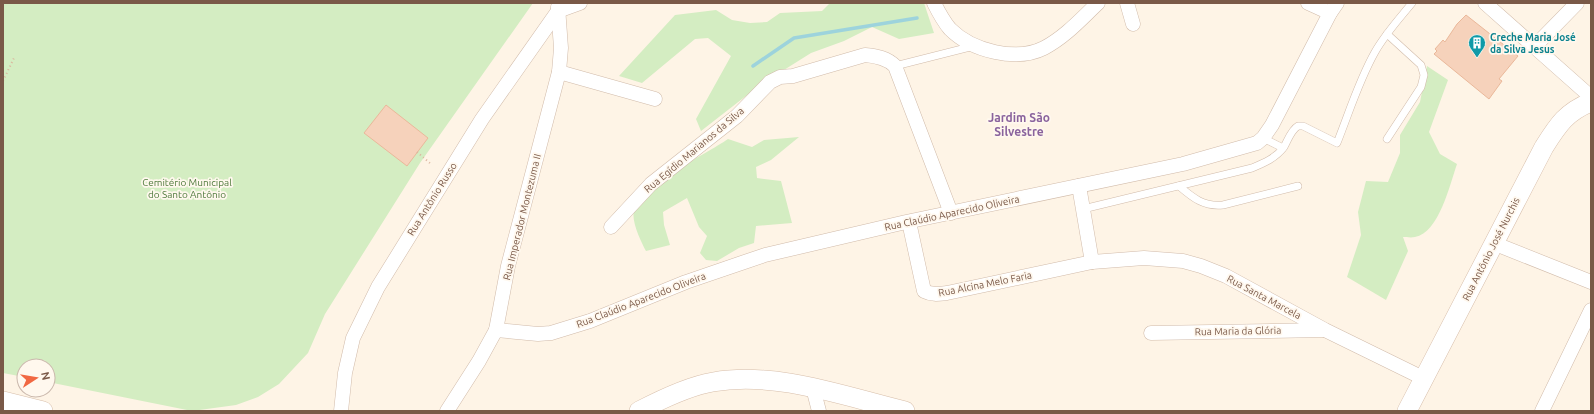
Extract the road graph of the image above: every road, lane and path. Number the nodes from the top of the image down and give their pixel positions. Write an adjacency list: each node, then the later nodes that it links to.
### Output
1 (580, 3): 9 (street)
2 (934, 3): 13 (street)
3 (1098, 3): 13 (street)
4 (1127, 3): 11 (street)
5 (1308, 3): 10 (street)
6 (1412, 3): 12 (lane)
7 (1485, 3): 14 (street)
8 (1577, 3): 14 (street)
9 (558, 7): 17 (street, Rua Imperador Montezuma II); 45 (street, Rua Antônio Russo)
10 (1333, 8): 22 (street)
11 (1134, 24)
12 (1387, 34): 23 (lane); 24 (lane)
13 (976, 46): 16 (lane)
14 (1535, 46): 19 (street)
15 (14, 58): 18 (path)
16 (895, 66): 31 (street); 33 (street, Rua Egídio Marianos da Silva)
17 (558, 72): 20 (street); 38 (street, Rua Imperador Montezuma II)
18 (3, 81)
19 (1591, 96)
20 (655, 99)
21 (1591, 102): 34 (street, Rua Antônio José Nurchis)
22 (1263, 138): 24 (lane); 27 (street, Rua Claúdio Aparecido Oliveira)
23 (1387, 139)
24 (1283, 148): 28 (lane)
25 (418, 152): 26 (path)
26 (431, 164)
27 (1078, 186): 30 (street); 31 (street, Rua Claúdio Aparecido Oliveira)
28 (1179, 186): 29 (lane); 30 (lane)
29 (1298, 186)
30 (1083, 209): 35 (street)
31 (952, 213): 32 (street, Rua Claúdio Aparecido Oliveira)
32 (909, 222): 35 (street, Rua Alcina Melo Faria); 38 (street, Rua Claúdio Aparecido Oliveira)
33 (611, 227)
34 (1494, 242): 36 (street); 41 (street, Rua Antônio José Nurchis)
35 (1092, 262): 39 (street, Rua Santa Marcela)
36 (1591, 282)
37 (1591, 310): 51 (street)
38 (496, 330): 46 (street, Rua Imperador Montezuma II)
39 (1325, 330): 40 (street, Rua Maria da Glória); 41 (street, Rua Santa Marcela)
40 (1151, 332)
41 (1425, 379): 50 (street, Rua Antônio José Nurchis)
42 (813, 388): 47 (street); 48 (street); 49 (street)
43 (3, 402): 44 (street)
44 (42, 411)
45 (341, 411)
46 (447, 411)
47 (639, 411)
48 (819, 411)
49 (904, 411)
50 (1407, 411)
51 (1542, 411)

